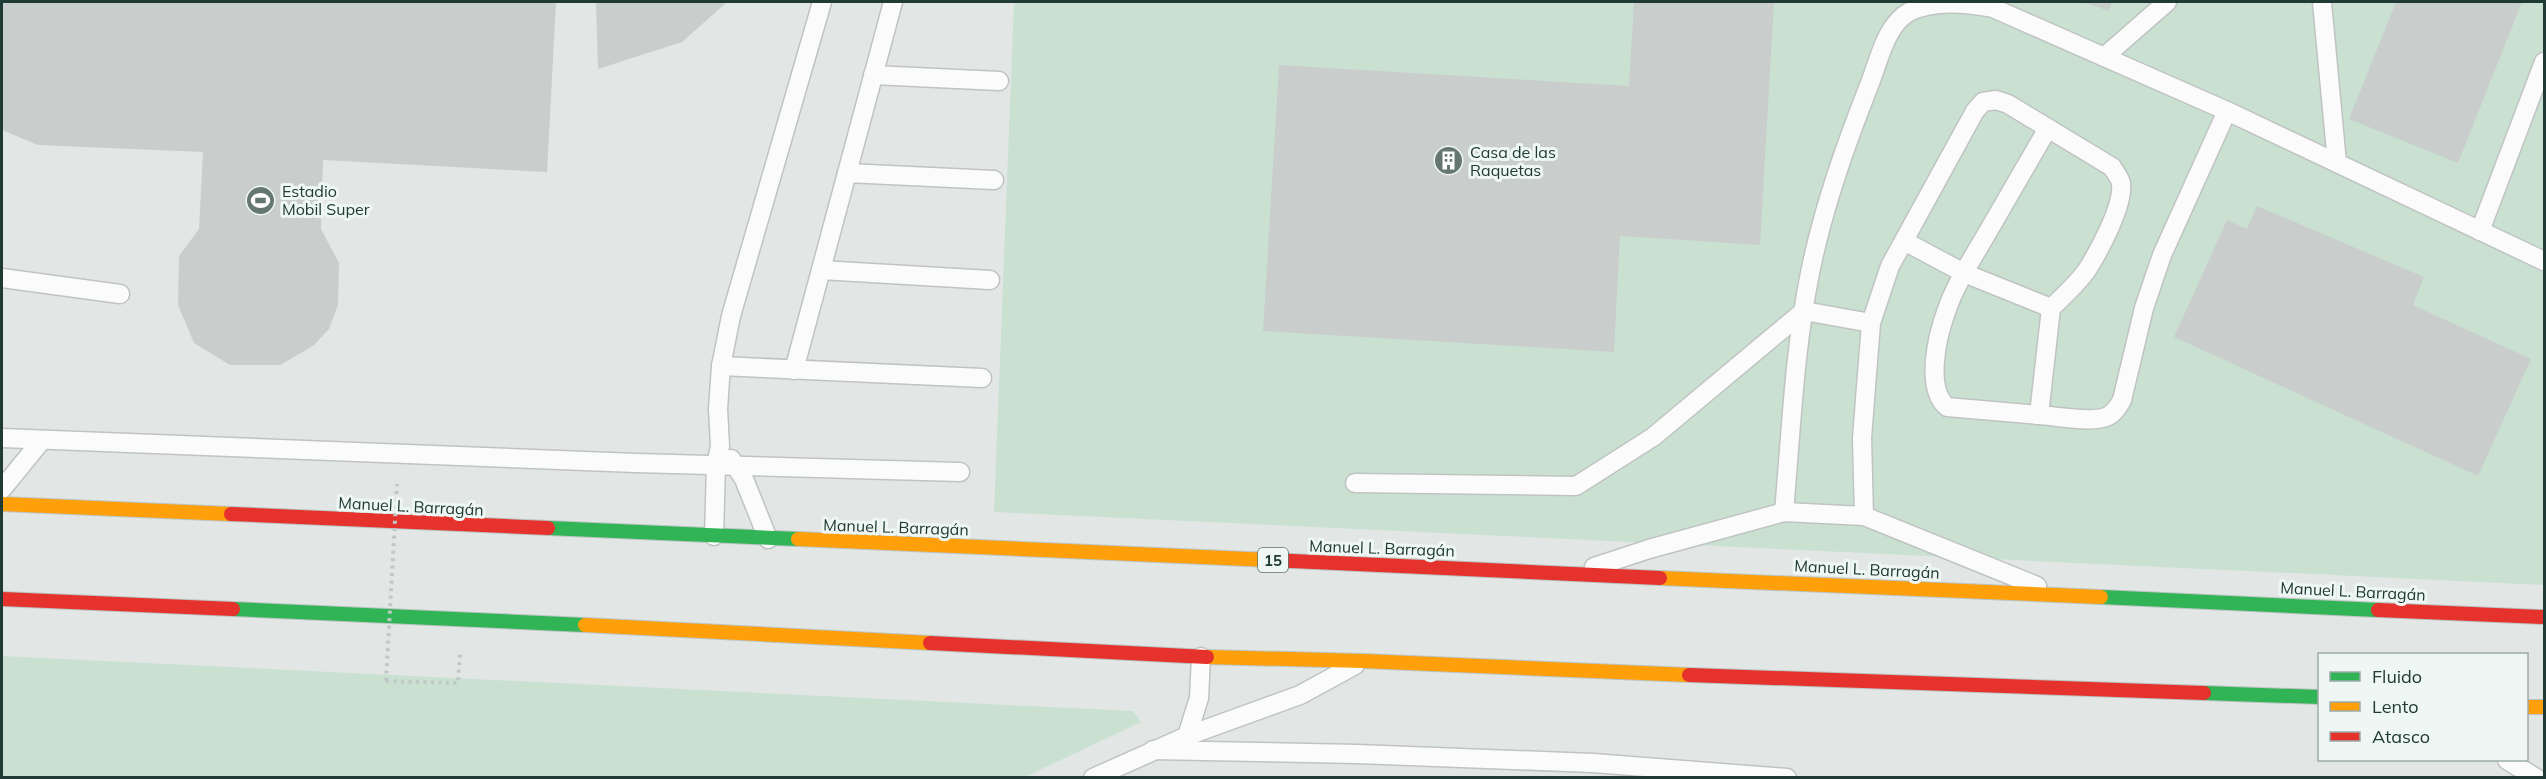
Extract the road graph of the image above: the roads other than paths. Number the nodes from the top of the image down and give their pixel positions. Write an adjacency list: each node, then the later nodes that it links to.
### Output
1 (822, 2): 26 (lane)
2 (893, 2): 8 (lane)
3 (2167, 2): 6 (lane)
4 (2322, 2): 12 (lane)
5 (1909, 7): 6 (lane); 24 (lane)
6 (2104, 57): 10 (lane)
7 (2544, 62): 15 (lane)
8 (873, 75): 9 (lane); 13 (lane)
9 (999, 81)
10 (2227, 111): 12 (lane); 29 (lane)
11 (2048, 128): 16 (lane); 19 (lane); 23 (lane)
12 (2337, 163): 15 (lane)
13 (847, 172): 14 (lane); 18 (lane)
14 (994, 180)
15 (2480, 231): 17 (lane)
16 (1904, 241): 19 (lane); 25 (lane)
17 (2544, 261)
18 (821, 270): 21 (lane); 27 (lane)
19 (1964, 273): 23 (lane); 29 (lane)
20 (2, 278): 22 (lane)
21 (990, 280)
22 (120, 294)
23 (2051, 308): 29 (lane)
24 (1804, 311): 25 (lane); 36 (lane); 39 (lane)
25 (1871, 323): 40 (lane)
26 (721, 366): 27 (lane); 32 (lane)
27 (794, 370): 28 (lane)
28 (982, 378)
29 (2039, 415)
30 (2, 438): 31 (lane)
31 (42, 440): 33 (lane); 37 (lane)
32 (720, 446): 33 (lane); 34 (lane)
33 (716, 465): 34 (lane); 41 (lane)
34 (738, 466): 35 (lane); 42 (lane)
35 (960, 471)
36 (1355, 483)
37 (2, 489)
38 (2, 504): 41 (highway, Manuel L. Barragán / 15)
39 (1784, 512): 40 (lane); 43 (lane)
40 (1864, 516): 44 (lane)
41 (714, 536): 42 (highway, Manuel L. Barragán / 15)
42 (768, 538): 43 (highway, Manuel L. Barragán / 15)
43 (1578, 572): 44 (highway, Manuel L. Barragán / 15)
44 (2056, 594): 46 (highway, Manuel L. Barragán / 15)
45 (2, 599): 47 (highway)
46 (2544, 617)
47 (1201, 657): 48 (highway); 52 (lane)
48 (1363, 661): 49 (highway); 52 (lane)
49 (2318, 697)
50 (2528, 706): 51 (highway)
51 (2544, 707)
52 (1187, 736): 53 (lane)
53 (1152, 750): 55 (lane); 56 (lane)
54 (2510, 761): 58 (lane)
55 (1649, 773): 57 (lane)
56 (1093, 777)
57 (1787, 777)
58 (2536, 777)

